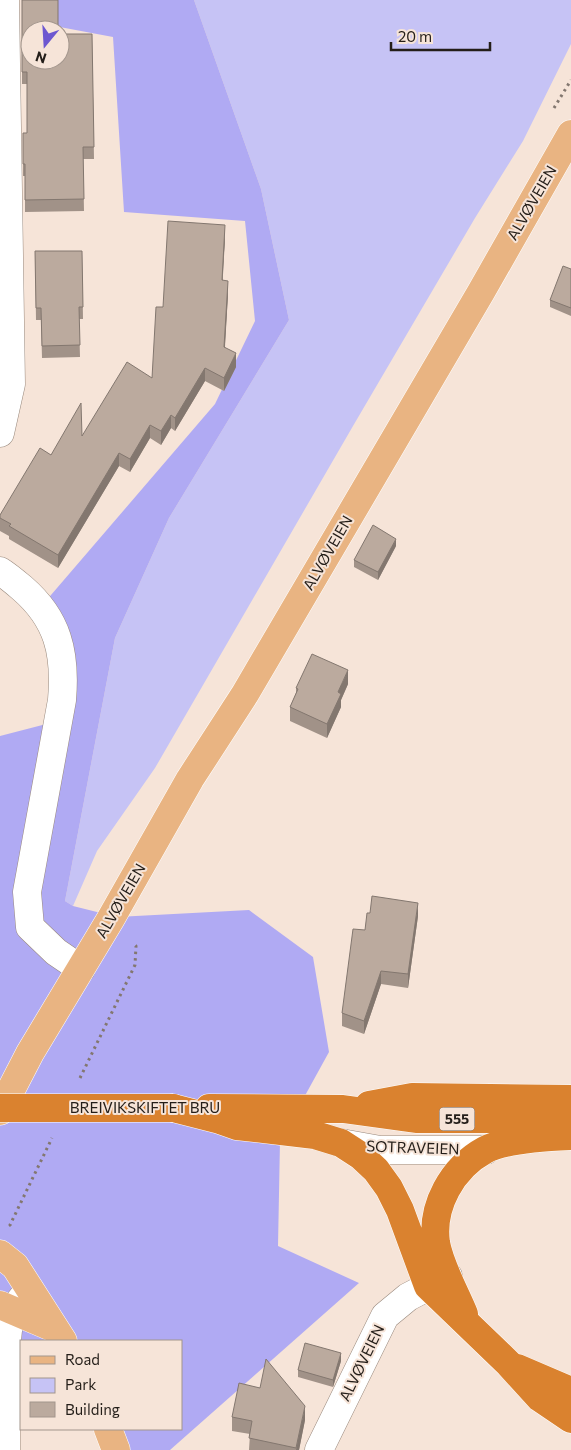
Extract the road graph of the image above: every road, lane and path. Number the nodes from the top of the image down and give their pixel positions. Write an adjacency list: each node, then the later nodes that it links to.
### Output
1 (5, 0): 3 (street)
2 (571, 134): 5 (main road, ALVØVEIEN)
3 (0, 433)
4 (0, 571): 5 (street)
5 (81, 969): 7 (main road, ALVØVEIEN)
6 (571, 1099): 8 (highway, SOTRAVEIEN / 555)
7 (0, 1109): 10 (highway, BREIVIKSKIFTET BRU / 555, bridge)
8 (343, 1109): 9 (highway, SOTRAVEIEN / 555); 10 (highway, SOTRAVEIEN / 555)
9 (571, 1119)
10 (289, 1120): 12 (highway, 555)
11 (571, 1136): 13 (highway, 555)
12 (341, 1144): 13 (street, SOTRAVEIEN / 555); 15 (highway, 555)
13 (486, 1150): 15 (highway, 555)
14 (0, 1254): 16 (main road)
15 (438, 1281): 19 (highway, 555); 25 (street, ALVØVEIEN)
16 (30, 1287): 17 (street); 18 (main road)
17 (6, 1308): 18 (main road); 23 (street)
18 (59, 1335)
19 (508, 1364): 20 (highway, 555); 21 (highway, 555)
20 (571, 1391)
21 (571, 1419)
22 (108, 1430): 24 (main road)
23 (6, 1450)
24 (116, 1450)
25 (319, 1450)

